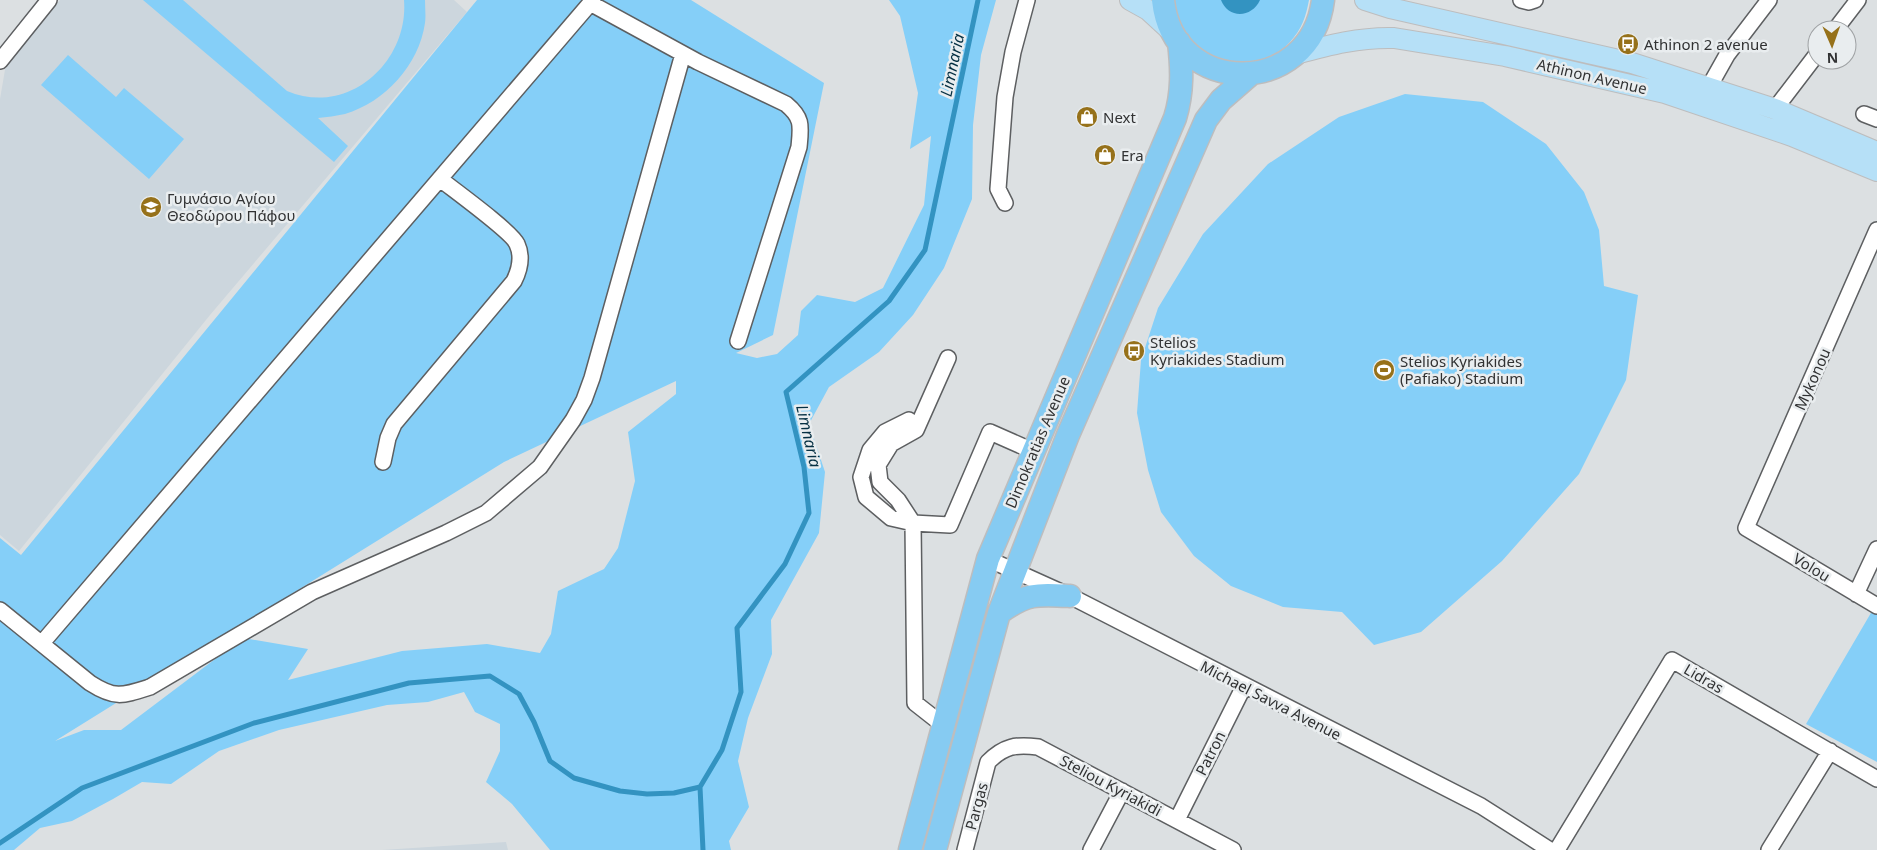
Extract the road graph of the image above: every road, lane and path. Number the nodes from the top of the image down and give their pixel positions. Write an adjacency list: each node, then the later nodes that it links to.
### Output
1 (49, 0): 14 (street)
2 (1028, 0): 22 (street)
3 (1130, 0): 11 (main road)
4 (1163, 0): 11 (highway)
5 (1323, 0): 13 (highway)
6 (1365, 0): 17 (main road, Athinon Avenue)
7 (1769, 0): 17 (street)
8 (1858, 0): 10 (street)
9 (591, 1): 12 (street); 21 (street)
10 (1843, 20)
11 (1176, 38): 16 (highway); 27 (highway, Dimokratias Avenue)
12 (683, 54): 24 (street); 39 (street)
13 (1296, 54): 16 (highway); 20 (main road, Athinon Avenue)
14 (0, 61)
15 (1807, 67): 18 (street)
16 (1252, 73): 33 (highway, Dimokratias Avenue)
17 (1708, 87): 18 (main road, Athinon Avenue)
18 (1774, 109): 19 (main road, Athinon Avenue)
19 (1877, 152)
20 (1877, 171)
21 (440, 179): 28 (street); 39 (street)
22 (1005, 203)
23 (1877, 230): 30 (street, Mykonou)
24 (738, 341)
25 (948, 358): 29 (street)
26 (909, 420): 29 (street)
27 (1033, 451): 29 (street); 32 (highway, Dimokratias Avenue)
28 (383, 462)
29 (912, 523): 41 (street)
30 (1746, 528): 34 (street, Volou)
31 (1877, 550): 34 (street)
32 (988, 559): 33 (street, Michael Savva Avenue); 41 (highway, Dimokratias Avenue)
33 (1015, 572): 35 (street, Michael Savva Avenue); 38 (highway, Dimokratias Avenue)
34 (1856, 594): 36 (street, Volou)
35 (1070, 596): 38 (highway); 40 (street, Michael Savva Avenue)
36 (1877, 606)
37 (0, 610): 39 (street)
38 (999, 613): 48 (highway, Dimokratias Avenue)
39 (42, 643)
40 (1244, 686): 46 (street, Patron); 52 (street, Michael Savva Avenue)
41 (943, 725): 47 (highway, Dimokratias Avenue)
42 (1830, 751): 44 (street, Lidras); 53 (street, Lidras); 54 (street)
43 (988, 762): 45 (street, Steliou Kyriakidi); 49 (street, Pargas)
44 (1877, 779)
45 (1122, 791): 46 (street, Steliou Kyriakidi); 50 (street)
46 (1176, 820): 51 (street, Steliou Kyriakidi)
47 (910, 850)
48 (935, 850)
49 (965, 850)
50 (1091, 850)
51 (1233, 850)
52 (1550, 850)
53 (1557, 850)
54 (1769, 850)

